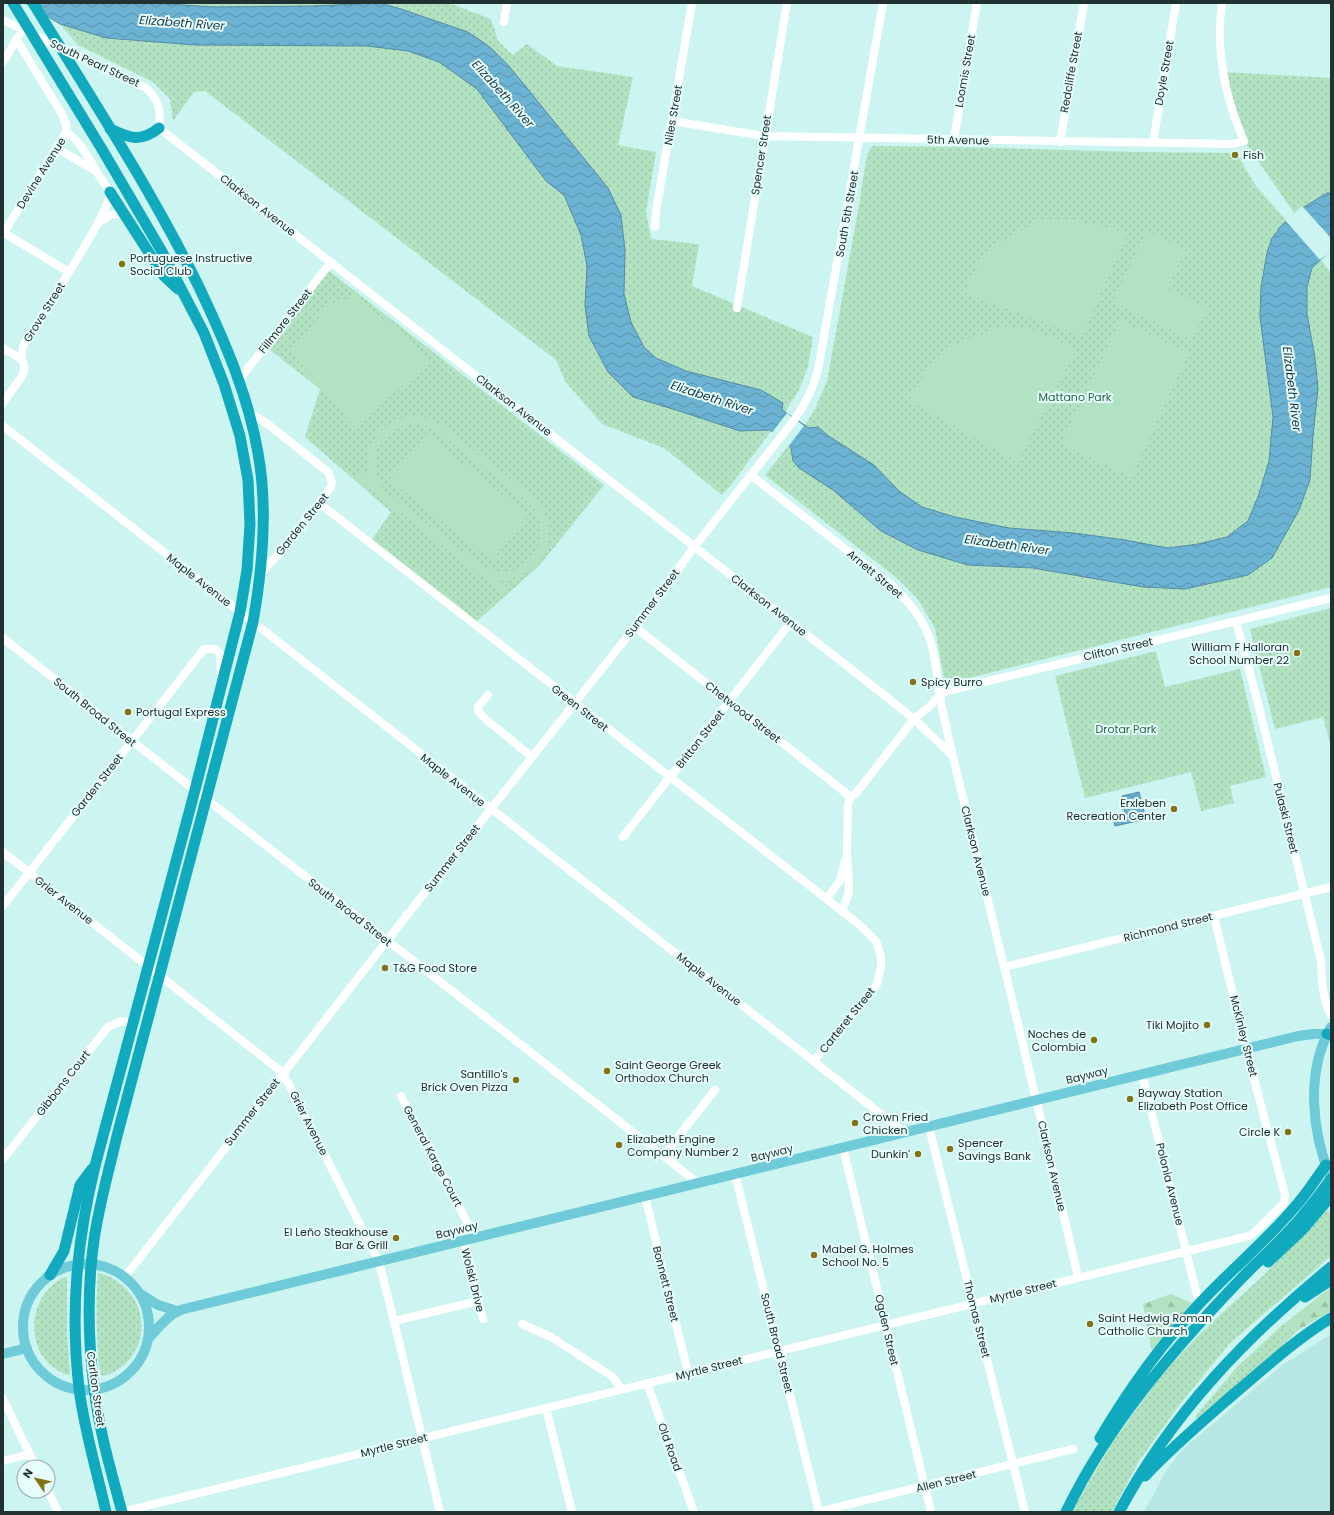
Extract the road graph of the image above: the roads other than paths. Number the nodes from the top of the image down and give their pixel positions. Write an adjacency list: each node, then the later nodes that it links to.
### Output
1 (13, 3): 34 (highway, Carlton Street)
2 (33, 3): 18 (highway, Carlton Street)
3 (507, 3): 12 (street)
4 (692, 3): 16 (street, Niles Street)
5 (787, 3): 20 (street, Spencer Street)
6 (883, 3): 21 (street, South 5th Street)
7 (977, 3): 22 (street, Loomis Street)
8 (1084, 3): 23 (street, Redcliffe Street)
9 (1176, 3): 24 (street, Doyle Street)
10 (1222, 3): 24 (street, 5th Avenue)
11 (3, 20): 13 (street, South Pearl Street)
12 (504, 22)
13 (23, 29): 14 (street); 17 (street, South Pearl Street)
14 (16, 40): 15 (street); 19 (street)
15 (3, 62)
16 (672, 121): 20 (street, 5th Avenue); 30 (street, Niles Street)
17 (158, 128): 18 (highway); 32 (street, Clarkson Avenue)
18 (110, 129): 38 (highway, Carlton Street)
19 (66, 132): 25 (street, Devine Avenue); 26 (street)
20 (764, 136): 21 (street, 5th Avenue); 35 (street, Spencer Street)
21 (860, 138): 22 (street, 5th Avenue); 41 (street, South 5th Street)
22 (954, 139): 23 (street, 5th Avenue)
23 (1060, 142): 24 (street, 5th Avenue)
24 (1153, 143)
25 (56, 148): 26 (street); 31 (street, Devine Avenue)
26 (96, 171): 27 (street)
27 (110, 192): 28 (highway); 29 (street, Grove Street)
28 (123, 213): 29 (street); 34 (highway)
29 (98, 222): 33 (street, Grove Street)
30 (655, 227)
31 (3, 233): 33 (street)
32 (331, 262): 38 (street, Fillmore Street); 45 (street, Clarkson Avenue)
33 (69, 272): 37 (street, Grove Street)
34 (185, 296): 48 (highway, Carlton Street)
35 (737, 308)
36 (3, 348): 37 (street)
37 (21, 359): 39 (street, Grove Street)
38 (238, 380): 40 (highway, Carlton Street)
39 (3, 403)
40 (250, 413): 44 (street, Garden Street); 46 (highway, Carlton Street)
41 (795, 419): 43 (street, Summer Street)
42 (3, 426): 48 (street, Maple Avenue)
43 (752, 476): 45 (street, Summer Street); 56 (street, Arnett Street)
44 (319, 503): 46 (street, Garden Street); 58 (street, Green Street)
45 (695, 546): 51 (street, Clarkson Avenue); 52 (street, Summer Street)
46 (260, 574): 50 (highway, Carlton Street)
47 (1331, 598): 49 (street, Clifton Street)
48 (240, 612): 50 (street, Maple Avenue); 54 (highway, Carlton Street)
49 (1236, 621): 56 (street, Clifton Street); 73 (street, Pulaski Street)
50 (253, 622): 66 (highway, Carlton Street); 67 (street, Maple Avenue)
51 (791, 622): 57 (street, Britton Street); 59 (street, Clarkson Avenue)
52 (635, 627): 57 (street, Chetwood Street); 58 (street, Summer Street)
53 (3, 638): 60 (street, South Broad Street)
54 (220, 687): 60 (street, Garden Street); 64 (highway, Carlton Street)
55 (488, 695): 62 (street)
56 (940, 695): 59 (street, Clifton Street); 61 (street, Arnett Street)
57 (730, 701): 63 (street, Britton Street); 65 (street, Chetwood Street)
58 (574, 703): 62 (street, Summer Street); 63 (street, Green Street)
59 (914, 719): 61 (street, Clarkson Avenue); 65 (street)
60 (132, 741): 64 (street, South Broad Street); 71 (street, Garden Street)
61 (952, 755): 80 (street, Clarkson Avenue)
62 (532, 757): 67 (street, Summer Street)
63 (670, 778): 68 (street, Britton Street); 74 (street, Green Street)
64 (195, 790): 66 (street, South Broad Street); 79 (highway, Carlton Street)
65 (851, 797): 69 (street)
66 (206, 799): 78 (street, South Broad Street); 83 (highway, Carlton Street)
67 (490, 810): 78 (street, Summer Street); 88 (street, Maple Avenue)
68 (623, 837)
69 (847, 851): 74 (street); 76 (street)
70 (3, 852): 71 (street, Grier Avenue)
71 (29, 872): 75 (street, Garden Street); 79 (street, Grier Avenue)
72 (1331, 887): 73 (street, Richmond Street)
73 (1304, 894): 77 (street, Richmond Street); 82 (street, Pulaski Street)
74 (826, 899): 76 (street, Green Street)
75 (3, 906)
76 (842, 911): 88 (street, Carteret Street)
77 (1214, 916): 80 (street, Richmond Street); 87 (street, McKinley Street)
78 (388, 941): 89 (street, Summer Street); 97 (street, South Broad Street)
79 (147, 966): 83 (street, Grier Avenue); 85 (highway, Carlton Street)
80 (1004, 967): 93 (street, Clarkson Avenue)
81 (1331, 968): 82 (street)
82 (1322, 970): 84 (street, Pulaski Street)
83 (160, 976): 89 (street, Grier Avenue); 111 (highway, Carlton Street)
84 (1331, 1015)
85 (132, 1023): 98 (street, Gibbons Court); 99 (highway, Carlton Street)
86 (1330, 1032): 87 (main road, Bayway); 100 (main road)
87 (1246, 1048): 90 (main road, Bayway); 105 (street, McKinley Street)
88 (814, 1061): 95 (street, Maple Avenue)
89 (283, 1073): 109 (street, Grier Avenue); 115 (street, Summer Street)
90 (1142, 1074): 93 (main road, Bayway); 108 (street, Polonia Avenue)
91 (714, 1090): 97 (street)
92 (401, 1096): 106 (street, General Karge Court)
93 (1037, 1100): 94 (main road, Bayway); 114 (street, Clarkson Avenue)
94 (929, 1127): 95 (main road, Bayway); 120 (street, Thomas Street)
95 (905, 1133): 96 (main road, Bayway)
96 (843, 1148): 101 (main road, Bayway); 127 (street, Ogden Street)
97 (663, 1156): 102 (street, South Broad Street)
98 (3, 1159)
99 (95, 1166): 110 (highway, Carlton Street); 113 (highway)
100 (1329, 1173): 124 (highway); 148 (highway)
101 (735, 1174): 102 (main road, Bayway); 131 (street, South Broad Street)
102 (698, 1183): 103 (main road, Bayway)
103 (645, 1196): 106 (main road, Bayway); 133 (street, Bonnett Street)
104 (1331, 1196): 124 (highway)
105 (1284, 1203): 108 (street, Myrtle Street)
106 (475, 1238): 107 (main road, Bayway)
107 (464, 1240): 109 (main road, Bayway); 119 (street, Wolski Drive)
108 (1186, 1250): 114 (street, Myrtle Street); 118 (street, Polonia Avenue)
109 (379, 1262): 121 (main road, Bayway); 125 (street, Grier Avenue)
110 (77, 1264): 111 (main road); 113 (main road); 135 (highway, Carlton Street)
111 (92, 1264): 115 (main road); 136 (highway, Carlton Street)
112 (1331, 1267): 128 (highway)
113 (50, 1275): 130 (main road)
114 (1078, 1277): 120 (street, Myrtle Street)
115 (124, 1278): 117 (main road)
116 (1331, 1280): 128 (highway)
117 (139, 1293): 121 (main road); 129 (main road)
118 (1197, 1295)
119 (478, 1301): 123 (street, Wolski Drive); 125 (street)
120 (974, 1303): 127 (street, Myrtle Street); 145 (street, Thomas Street)
121 (177, 1311): 129 (main road, Bayway)
122 (1331, 1318): 147 (highway)
123 (483, 1319)
124 (1202, 1320): 148 (highway)
125 (394, 1321): 140 (street, Grier Avenue)
126 (522, 1324): 137 (street)
127 (886, 1324): 131 (street, Myrtle Street); 146 (street, Ogden Street)
128 (1260, 1329): 147 (highway)
129 (148, 1339): 136 (main road)
130 (27, 1348): 132 (main road); 135 (main road)
131 (779, 1351): 133 (street, Myrtle Street); 156 (street, South Broad Street)
132 (3, 1354)
133 (688, 1372): 134 (street, Myrtle Street)
134 (647, 1383): 137 (street, Myrtle Street); 155 (street, Old Road)
135 (79, 1389): 136 (main road); 151 (highway, Carlton Street)
136 (94, 1389): 152 (highway, Carlton Street)
137 (621, 1389): 139 (street, Myrtle Street)
138 (3, 1399): 142 (street)
139 (546, 1408): 140 (street, Myrtle Street); 154 (street)
140 (423, 1438): 152 (street, Myrtle Street); 153 (street, Grier Avenue)
141 (1073, 1449): 145 (street, Allen Street)
142 (30, 1454): 143 (street); 144 (street)
143 (32, 1459)
144 (3, 1461)
145 (1013, 1464): 146 (street, Allen Street); 158 (street, Thomas Street)
146 (924, 1486): 156 (street, Allen Street); 157 (street, Ogden Street)
147 (1129, 1494): 160 (highway)
148 (1073, 1498): 159 (highway)
149 (52, 1499): 150 (street)
150 (58, 1512)
151 (106, 1512)
152 (122, 1512)
153 (440, 1512)
154 (572, 1512)
155 (694, 1512)
156 (818, 1512)
157 (931, 1512)
158 (1025, 1512)
159 (1066, 1512)
160 (1119, 1512)

